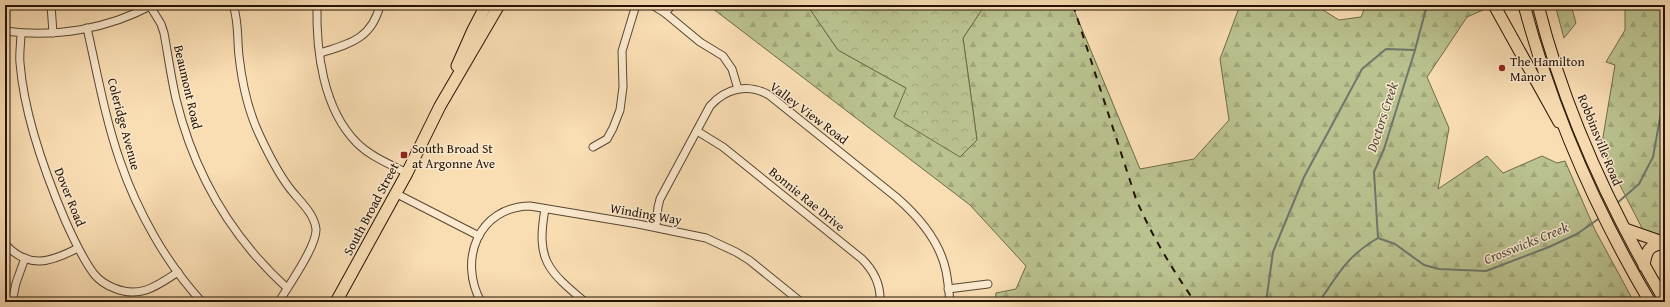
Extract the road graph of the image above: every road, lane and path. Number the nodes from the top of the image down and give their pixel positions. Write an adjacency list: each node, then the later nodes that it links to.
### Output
1 (51, 5): 18 (street)
2 (233, 5): 38 (street)
3 (317, 5): 19 (street)
4 (380, 5): 19 (street)
5 (486, 5): 21 (main road, South Broad Street)
6 (499, 5): 21 (main road, South Broad Street)
7 (636, 5): 24 (street)
8 (652, 5): 14 (street)
9 (672, 5): 14 (street)
10 (1494, 5): 23 (main road)
11 (1524, 5): 23 (main road)
12 (1538, 5): 29 (main road, Robbinsville Road)
13 (151, 6): 15 (street); 38 (street, Beaumont Road)
14 (665, 13): 20 (street)
15 (87, 28): 18 (street); 36 (street, Coleridge Avenue)
16 (5, 31): 17 (street)
17 (22, 33): 18 (street); 33 (street, Dover Road)
18 (53, 33)
19 (320, 53): 25 (street)
20 (738, 89): 22 (street, Valley View Road); 39 (street, Valley View Road)
21 (440, 106): 25 (main road, South Broad Street)
22 (697, 131): 28 (street, Valley View Road); 48 (street, Bonnie Rae Drive)
23 (1566, 134): 50 (main road)
24 (593, 148)
25 (407, 173): 26 (main road, South Broad Street)
26 (395, 194): 30 (street); 44 (main road, South Broad Street)
27 (545, 209): 28 (street, Winding Way); 30 (street, Winding Way); 46 (street)
28 (656, 227): 47 (street, Winding Way)
29 (1625, 229): 31 (main road); 35 (main road, Robbinsville Road)
30 (478, 236): 45 (street, Winding Way)
31 (1665, 243): 35 (main road)
32 (5, 244): 34 (street)
33 (78, 248): 34 (street); 36 (street, Dover Road)
34 (25, 258): 41 (street)
35 (1644, 266): 40 (main road, Robbinsville Road)
36 (178, 272): 42 (street, Coleridge Avenue)
37 (988, 284): 39 (street)
38 (287, 288): 43 (street)
39 (948, 289): 49 (street, Valley View Road)
40 (1665, 301)
41 (12, 302)
42 (202, 302)
43 (279, 302)
44 (336, 302)
45 (481, 302)
46 (585, 302)
47 (801, 302)
48 (880, 302)
49 (950, 302)
50 (1650, 302)

